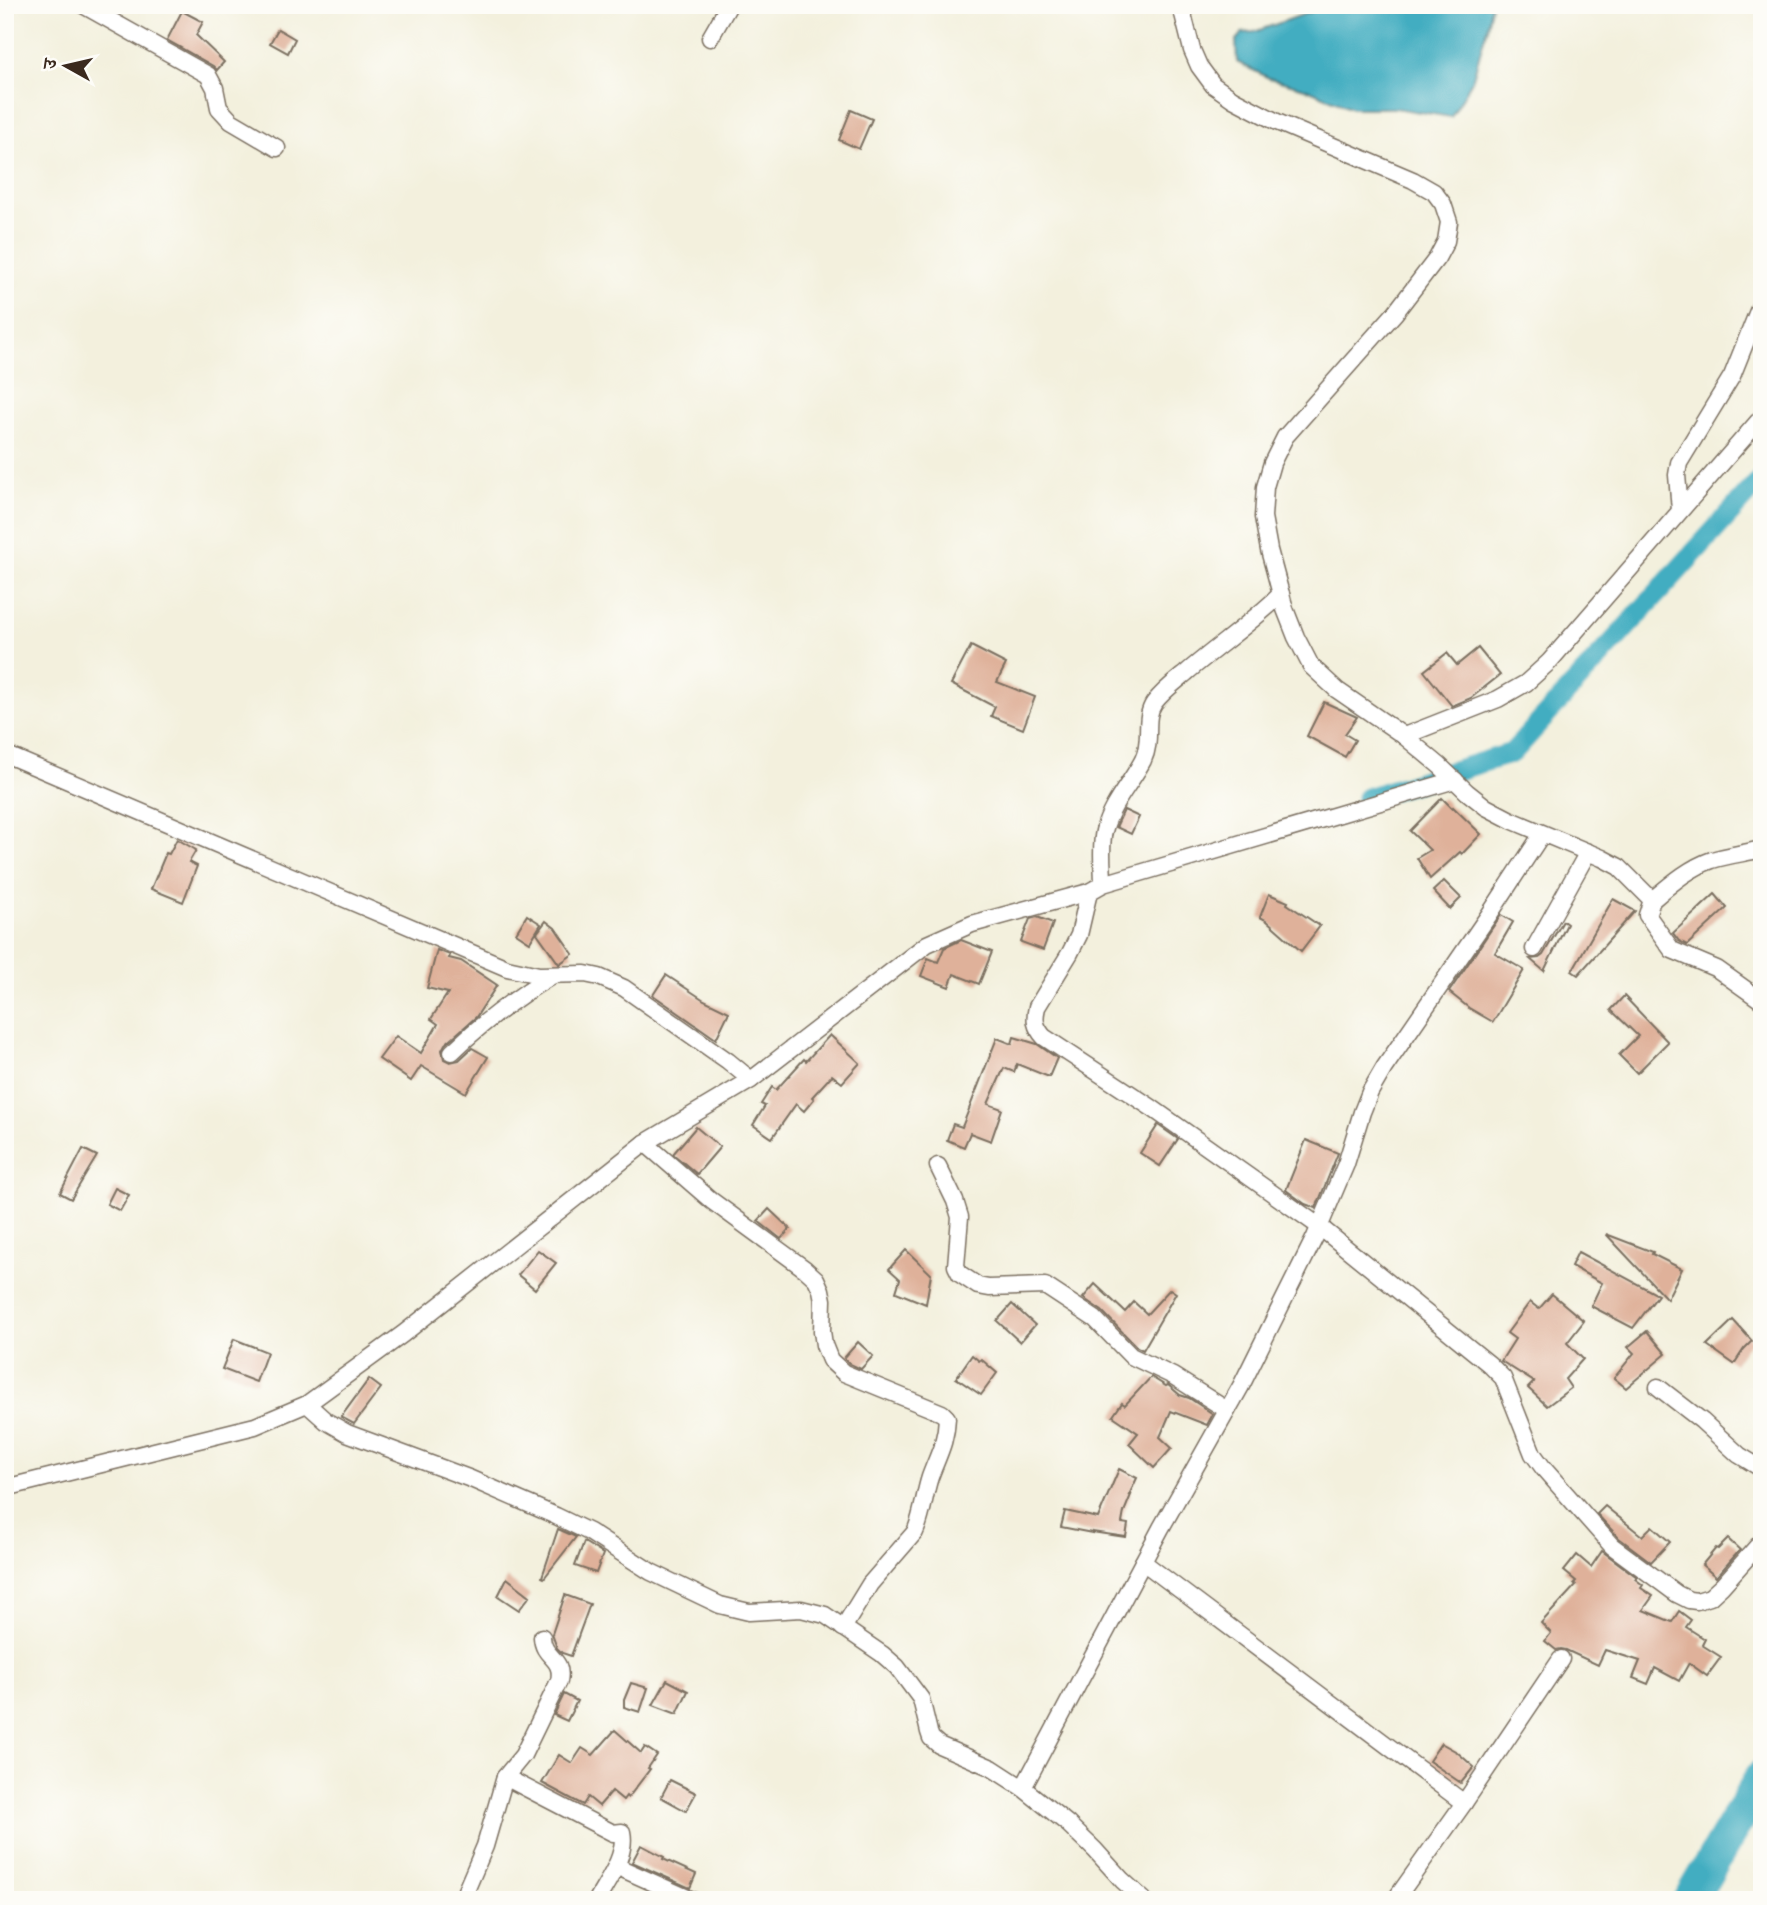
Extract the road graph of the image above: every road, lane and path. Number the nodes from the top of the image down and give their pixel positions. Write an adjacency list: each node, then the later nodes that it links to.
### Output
1 (83, 5): 5 (street)
2 (729, 5): 4 (street)
3 (1181, 8): 9 (street)
4 (710, 38)
5 (277, 148)
6 (1762, 301): 8 (street)
7 (1762, 416): 8 (street)
8 (1680, 510): 10 (street)
9 (1281, 594): 10 (street); 16 (street)
10 (1409, 740): 12 (street)
11 (5, 754): 19 (street)
12 (1455, 780): 13 (street); 16 (street)
13 (1542, 834): 15 (street); 25 (street)
14 (1762, 849): 17 (street)
15 (1588, 852): 17 (street); 18 (street)
16 (1098, 884): 22 (street); 25 (street)
17 (1652, 900): 20 (street)
18 (1534, 949)
19 (554, 974): 21 (street); 22 (street)
20 (1762, 1001)
21 (452, 1052)
22 (747, 1077): 23 (street)
23 (645, 1143): 27 (street); 33 (street)
24 (938, 1166): 28 (street)
25 (1320, 1227): 28 (street); 31 (street)
26 (1658, 1387): 29 (street)
27 (307, 1404): 30 (street); 33 (street)
28 (1227, 1410): 32 (street)
29 (1762, 1469)
30 (5, 1488)
31 (1762, 1541)
32 (1143, 1562): 37 (street); 38 (street)
33 (843, 1628): 37 (street)
34 (542, 1637): 36 (street)
35 (1562, 1659): 38 (street)
36 (505, 1777): 39 (street); 40 (street)
37 (1023, 1788): 43 (street)
38 (1464, 1802): 44 (street)
39 (616, 1866): 41 (street); 42 (street)
40 (462, 1900)
41 (597, 1900)
42 (692, 1900)
43 (1144, 1900)
44 (1395, 1900)

